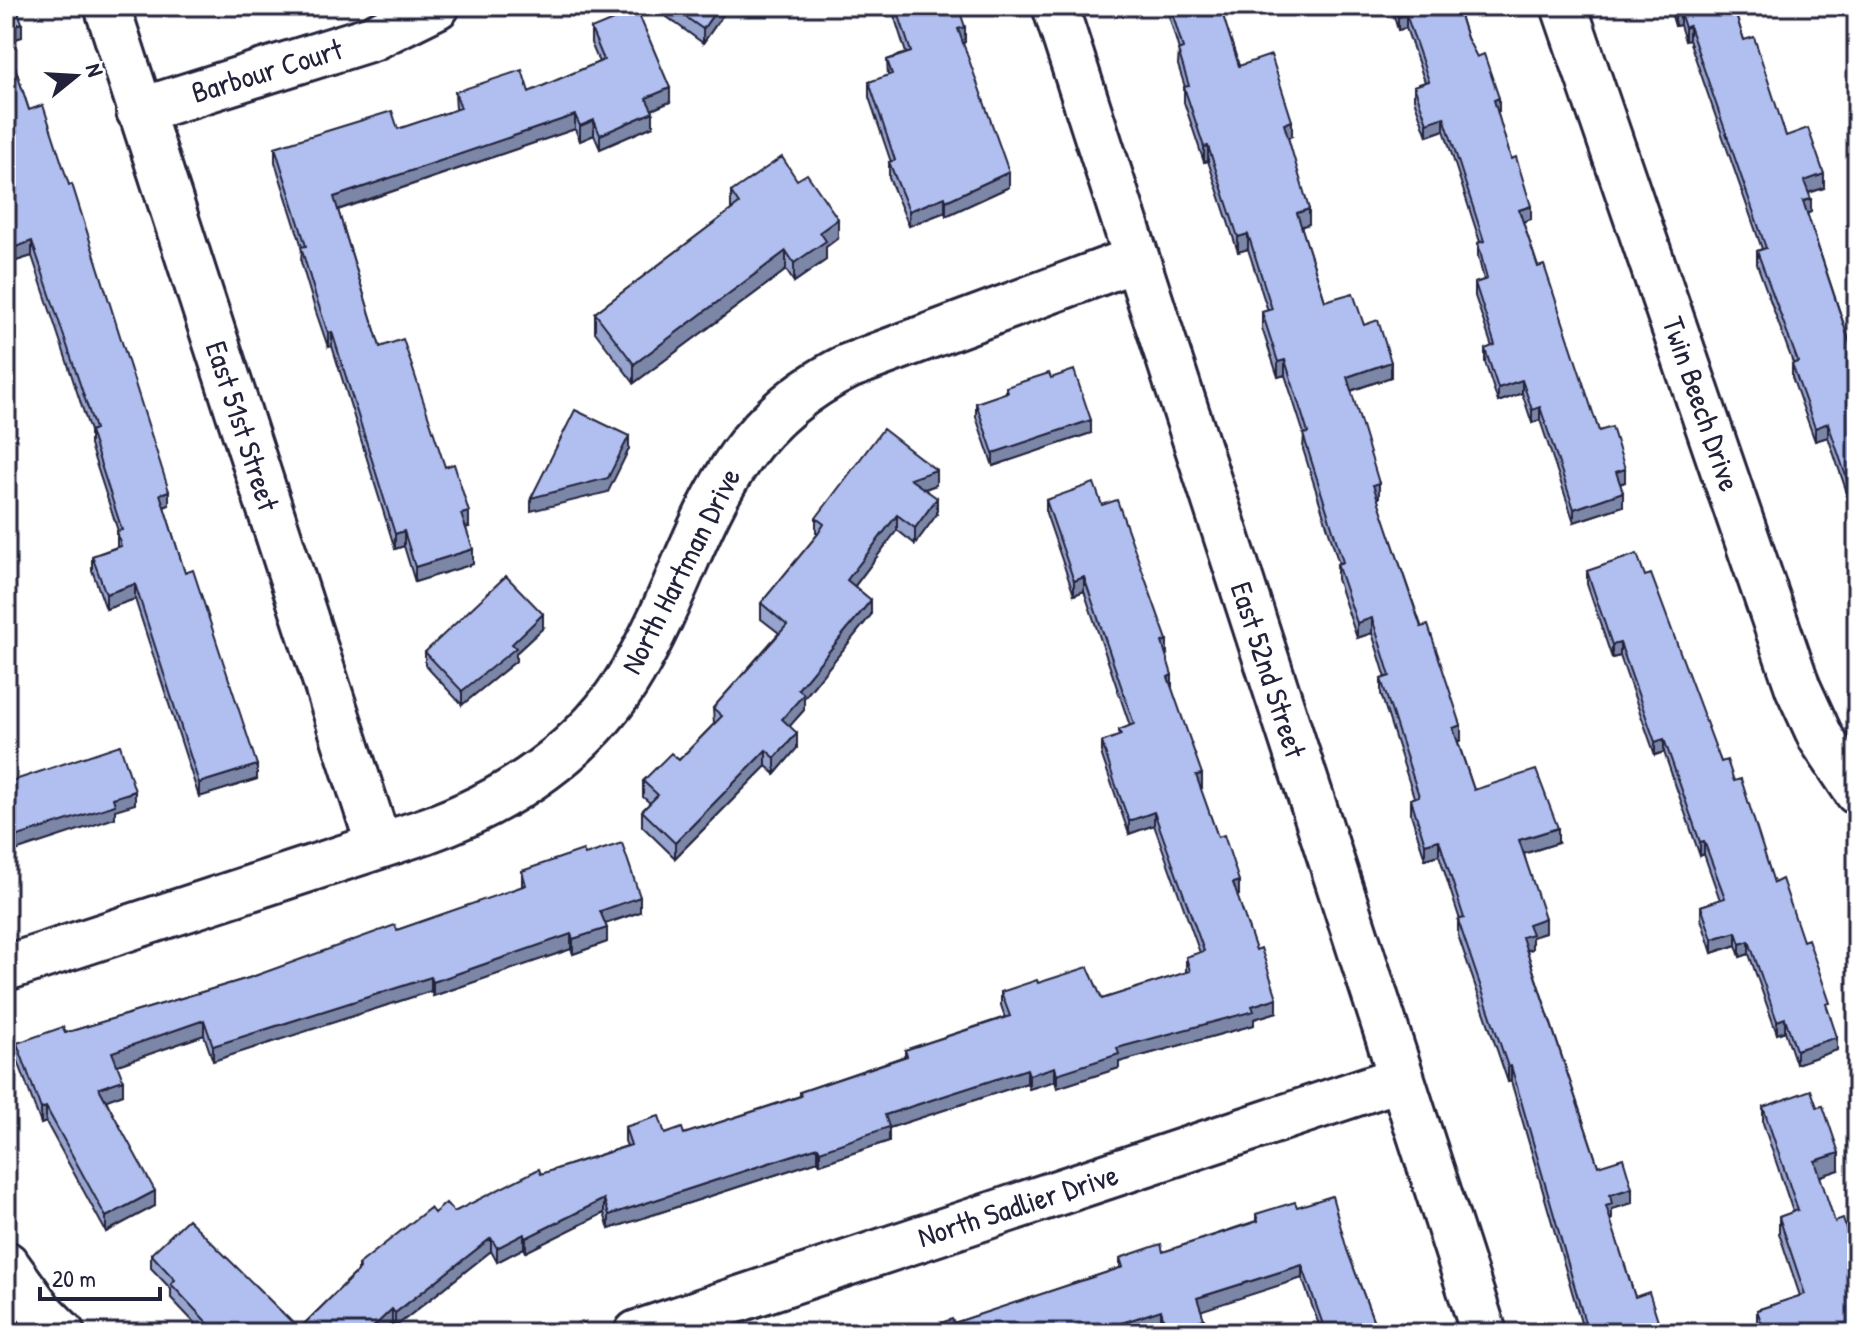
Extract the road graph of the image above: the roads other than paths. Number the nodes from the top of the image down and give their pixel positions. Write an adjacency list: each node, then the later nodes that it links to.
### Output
1 (107, 6): 5 (street, East 51st Street)
2 (437, 6): 5 (street, Barbour Court)
3 (1055, 6): 6 (street, East 52nd Street)
4 (1564, 6): 7 (street, Twin Beech Drive)
5 (139, 111): 8 (street, East 51st Street)
6 (1136, 259): 8 (street, North Hartman Drive); 10 (street, East 52nd Street)
7 (1857, 792)
8 (379, 846): 9 (street, North Hartman Drive)
9 (6, 968)
10 (1399, 1079): 13 (street, North Sadlier Drive); 14 (street, East 52nd Street)
11 (6, 1264): 12 (street)
12 (62, 1333)
13 (637, 1333)
14 (1484, 1333)

